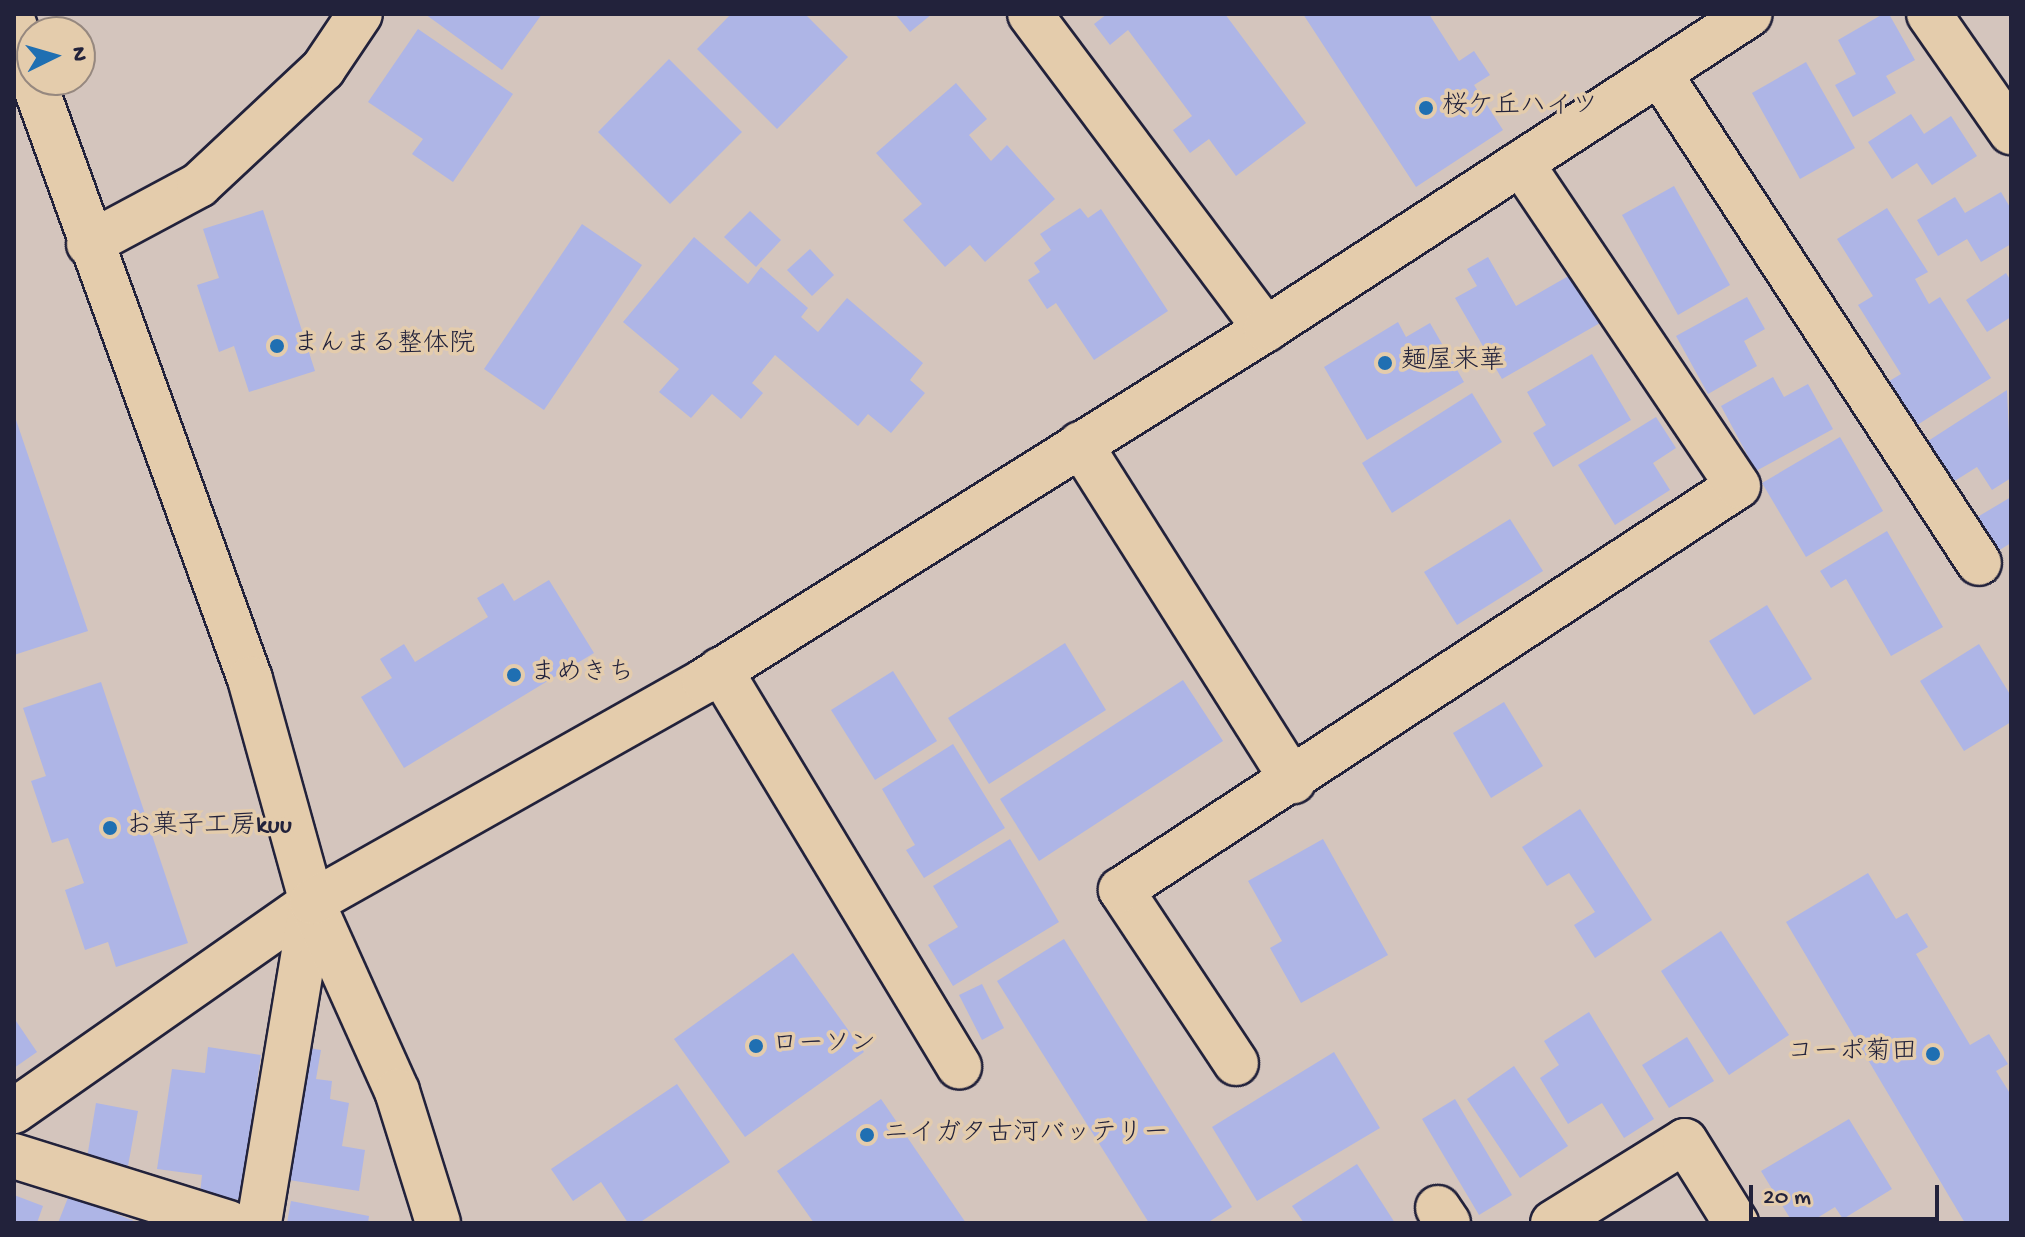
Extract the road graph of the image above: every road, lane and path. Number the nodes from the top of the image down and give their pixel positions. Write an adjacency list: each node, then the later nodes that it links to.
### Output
1 (360, 14): 9 (street)
2 (1030, 14): 10 (street)
3 (1750, 14): 5 (street)
4 (1929, 14): 7 (street)
5 (1659, 73): 8 (street); 12 (street)
6 (38, 96): 9 (street)
7 (2011, 132)
8 (1521, 163): 10 (street); 14 (street)
9 (89, 244): 15 (street)
10 (1266, 329): 11 (street)
11 (1080, 444): 13 (street); 14 (street)
12 (1979, 563)
13 (720, 670): 15 (street); 17 (street)
14 (1293, 781): 16 (street)
15 (312, 902): 18 (street); 21 (street); 22 (street)
16 (1236, 1063)
17 (959, 1066)
18 (14, 1111)
19 (14, 1156): 20 (street)
20 (229, 1223)
21 (259, 1223)
22 (438, 1223)
23 (1553, 1223): 24 (street)
24 (1736, 1223)

